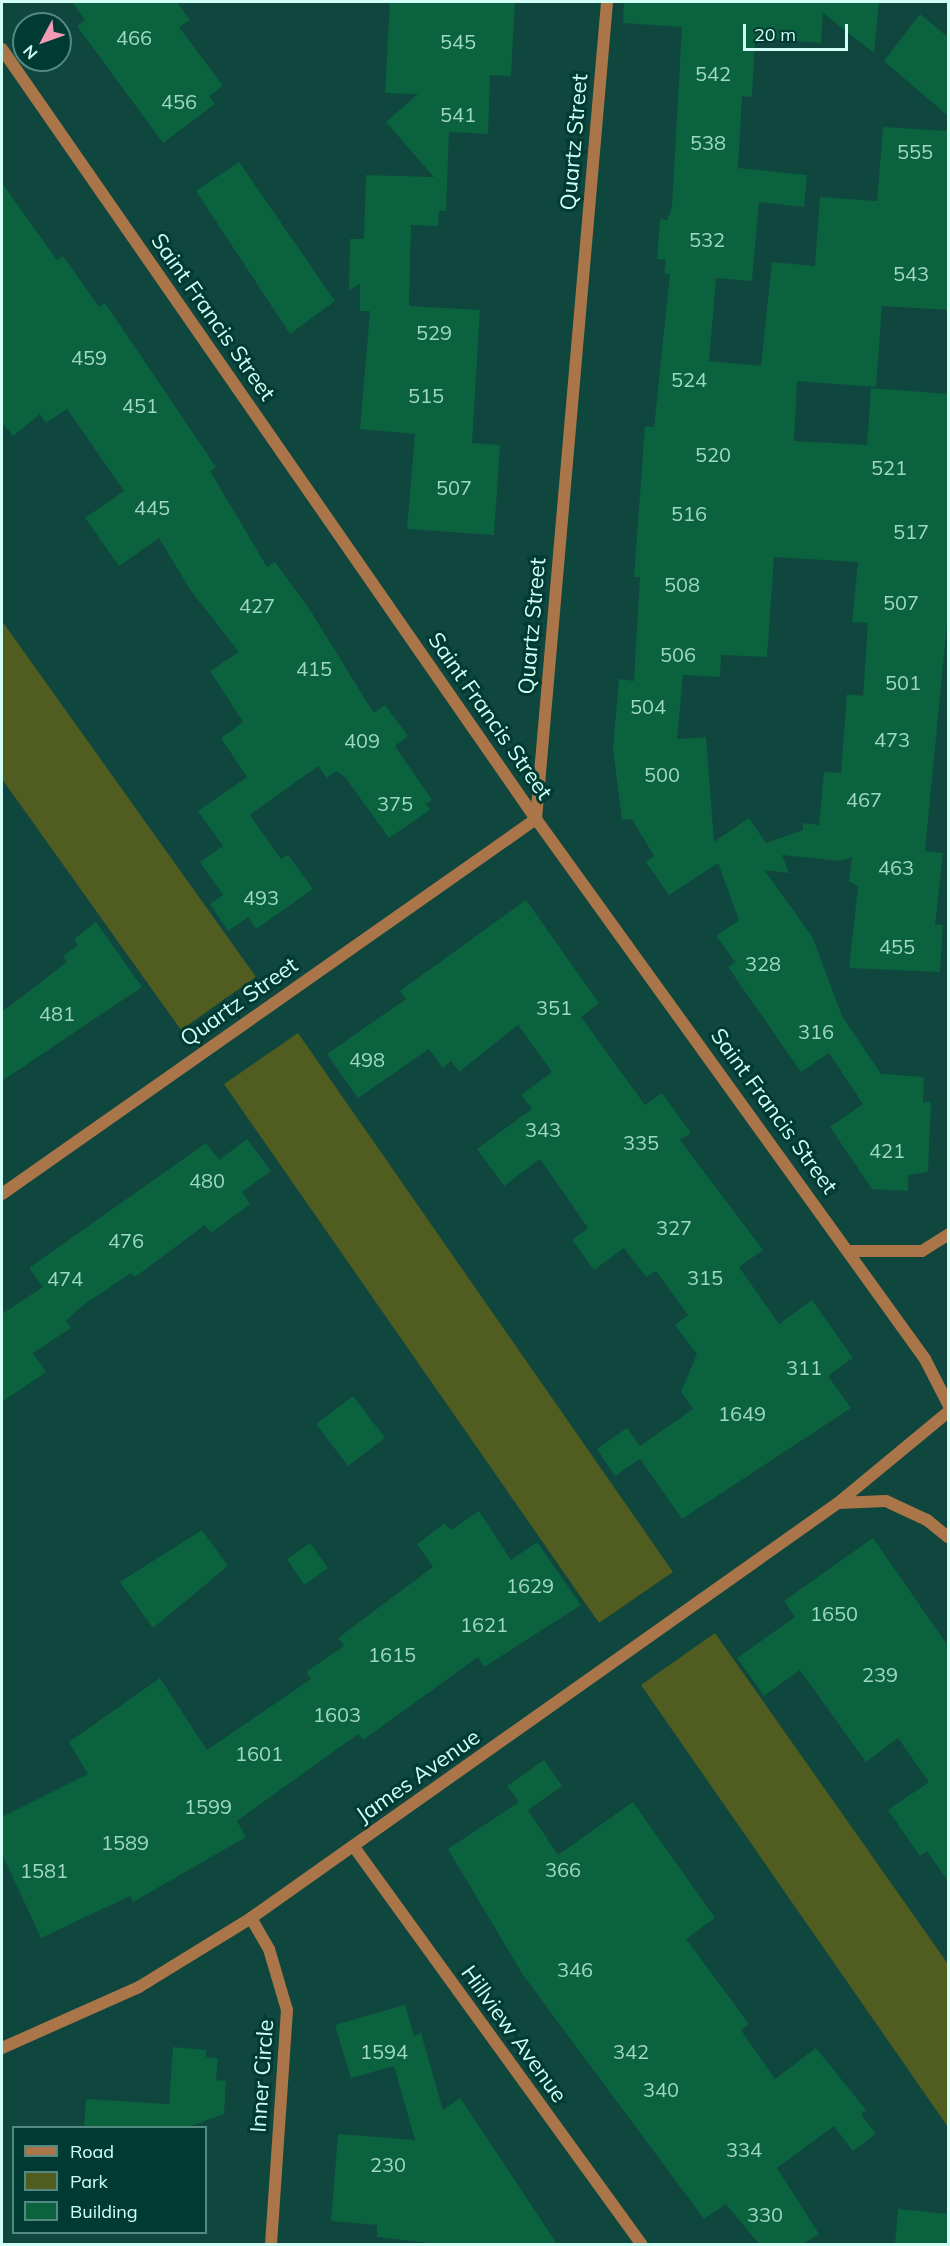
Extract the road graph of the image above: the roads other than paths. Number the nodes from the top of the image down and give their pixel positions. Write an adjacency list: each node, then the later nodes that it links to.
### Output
1 (607, 2): 3 (street, Quartz Street)
2 (2, 49): 3 (street, Saint Francis Street)
3 (536, 819): 4 (street, Quartz Street); 6 (street, Saint Francis Street)
4 (2, 1194)
5 (948, 1235): 6 (street)
6 (849, 1251): 7 (street, Saint Francis Street)
7 (948, 1404)
8 (948, 1412): 9 (street, James Avenue)
9 (838, 1503): 10 (street); 11 (street, James Avenue)
10 (948, 1538)
11 (354, 1847): 12 (street, James Avenue); 15 (street, Hillview Avenue)
12 (251, 1918): 13 (street, James Avenue); 14 (street, Inner Circle)
13 (2, 2048)
14 (271, 2244)
15 (641, 2244)

